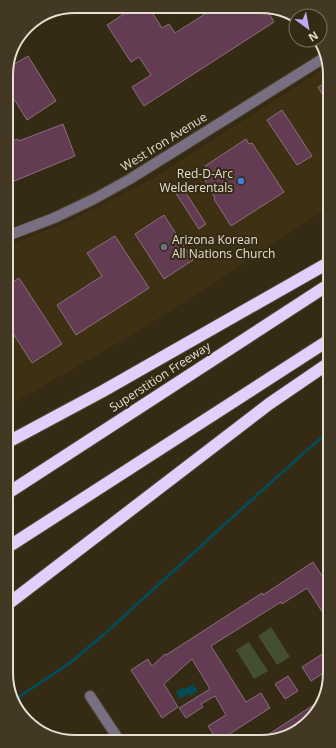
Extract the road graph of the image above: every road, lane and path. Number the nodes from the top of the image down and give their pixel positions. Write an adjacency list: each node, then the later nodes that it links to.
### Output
1 (321, 60): 2 (street, West Iron Avenue)
2 (13, 234)
3 (323, 266): 7 (highway)
4 (323, 287): 8 (highway, Superstition Freeway)
5 (323, 344): 9 (highway)
6 (323, 367): 10 (highway)
7 (13, 439)
8 (13, 490)
9 (13, 544)
10 (13, 600)
11 (90, 696): 12 (street)
12 (116, 735)

